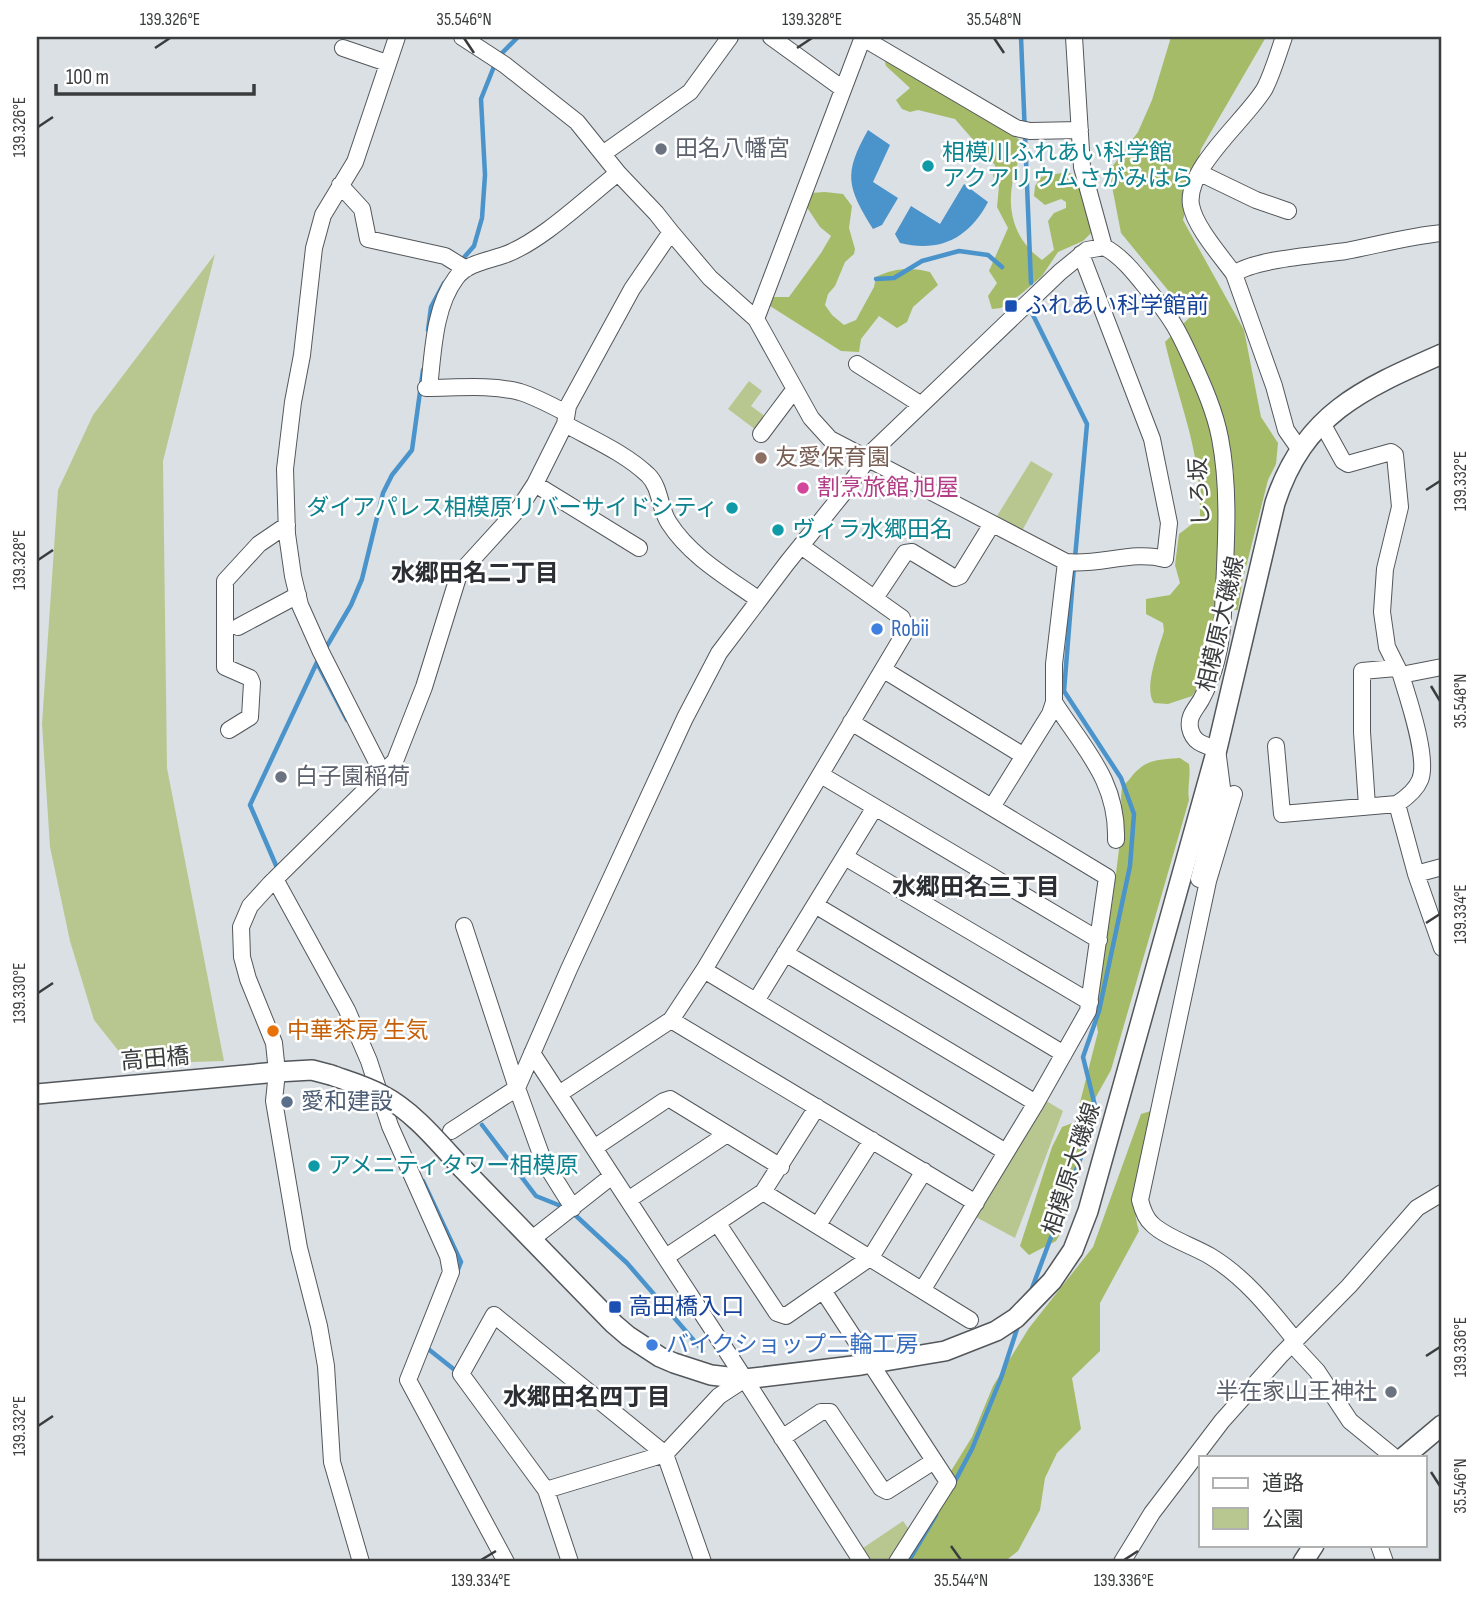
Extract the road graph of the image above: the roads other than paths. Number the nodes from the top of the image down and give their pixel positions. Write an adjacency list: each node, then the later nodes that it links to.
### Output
1 (397, 37): 9 (street)
2 (462, 37): 12 (street)
3 (730, 37): 12 (street)
4 (771, 37): 10 (street)
5 (863, 37): 10 (street); 11 (street)
6 (1074, 37): 11 (street)
7 (1284, 37): 14 (street)
8 (344, 48): 9 (street)
9 (387, 63): 15 (street)
10 (842, 89): 23 (street)
11 (1080, 130): 19 (street)
12 (604, 153): 13 (street)
13 (618, 173): 17 (street); 21 (street)
14 (1200, 173): 16 (street); 22 (street)
15 (340, 185): 21 (street); 35 (street)
16 (1287, 211)
17 (671, 232): 23 (street); 28 (street)
18 (1442, 233): 22 (street)
19 (1104, 247): 20 (street); 50 (street, しろ坂)
20 (1081, 254): 27 (street); 38 (street)
21 (460, 265): 28 (street)
22 (1234, 274): 31 (street)
23 (756, 319): 26 (street)
24 (1442, 354): 29 (main road, 相模原大磯線)
25 (858, 364): 27 (street)
26 (794, 390): 30 (street); 32 (street)
27 (920, 404): 32 (street)
28 (566, 418): 33 (street); 41 (street)
29 (1322, 423): 31 (main road, 相模原大磯線); 45 (street)
30 (761, 434)
31 (1300, 450): 50 (main road, 相模原大磯線)
32 (869, 458): 34 (street); 36 (street)
33 (535, 484): 37 (street); 52 (street)
34 (992, 524): 38 (street); 40 (street)
35 (287, 525): 39 (street); 48 (street)
36 (801, 546): 40 (street); 41 (street)
37 (639, 548)
38 (1074, 563): 46 (street)
39 (298, 595): 42 (street); 52 (street)
40 (874, 598): 44 (street)
41 (759, 600): 74 (street)
42 (238, 627)
43 (1442, 667): 45 (street)
44 (884, 670): 47 (street); 51 (street)
45 (1399, 672): 55 (street); 56 (street)
46 (1054, 702): 51 (street); 59 (street)
47 (851, 722): 53 (street); 58 (street)
48 (229, 730)
49 (1276, 746): 56 (street)
50 (1217, 749): 64 (street); 105 (main road, 相模原大磯線)
51 (1024, 756): 58 (street)
52 (383, 774): 62 (street)
53 (821, 775): 57 (street); 70 (street)
54 (1234, 794): 64 (street)
55 (1397, 804): 56 (street); 63 (street)
56 (1367, 806)
57 (875, 807): 60 (street); 67 (street)
58 (992, 807): 67 (street)
59 (1116, 839)
60 (845, 857): 65 (street); 72 (street)
61 (1442, 867): 63 (street)
62 (281, 874): 76 (street); 116 (street)
63 (1416, 874): 68 (street)
64 (1208, 881): 104 (street)
65 (815, 905): 69 (street); 75 (street)
66 (464, 926): 78 (street)
67 (1099, 940): 72 (street)
68 (1442, 948)
69 (785, 953): 71 (street); 81 (street)
70 (704, 970): 71 (street); 73 (street)
71 (756, 1001): 87 (street)
72 (1090, 1002): 75 (street)
73 (671, 1020): 80 (street); 82 (street)
74 (532, 1053): 78 (street); 80 (street)
75 (1064, 1054): 81 (street)
76 (269, 1073): 77 (main road, 高田橋); 79 (main road, 高田橋); 115 (street)
77 (331, 1074): 98 (main road, 相模原大磯線, bridge)
78 (517, 1088): 83 (street); 95 (street)
79 (37, 1094)
80 (559, 1094): 86 (street)
81 (1036, 1103): 87 (street)
82 (817, 1107): 85 (street); 88 (street)
83 (451, 1131)
84 (727, 1134): 86 (street); 88 (street); 93 (street)
85 (872, 1140): 89 (street); 97 (street)
86 (594, 1148): 90 (street)
87 (1006, 1152): 94 (street)
88 (781, 1167): 91 (street)
89 (924, 1171): 94 (street); 100 (street)
90 (612, 1176): 93 (street); 95 (street)
91 (763, 1192): 96 (street); 97 (street)
92 (1442, 1193): 104 (street)
93 (628, 1200): 99 (street)
94 (976, 1203): 101 (street)
95 (566, 1213): 98 (street)
96 (718, 1224): 99 (street); 102 (street)
97 (818, 1225): 100 (street)
98 (532, 1239): 106 (main road, 相模原大磯線)
99 (666, 1257): 106 (street)
100 (871, 1257): 101 (street); 102 (street)
101 (923, 1289): 103 (street)
102 (824, 1292): 105 (street)
103 (970, 1320)
104 (1294, 1342): 110 (street); 121 (street)
105 (871, 1364): 106 (main road, 相模原大磯線); 112 (street)
106 (745, 1379): 108 (street); 109 (street)
107 (1442, 1425): 111 (main road)
108 (782, 1438): 112 (street); 119 (street)
109 (665, 1454): 113 (street); 113 (street); 118 (street)
110 (1393, 1456)
111 (1406, 1456)
112 (934, 1461): 120 (street)
113 (546, 1490): 117 (street)
114 (1313, 1546): 122 (main road)
115 (360, 1562)
116 (506, 1562)
117 (570, 1562)
118 (703, 1562)
119 (862, 1562)
120 (897, 1562)
121 (1122, 1562)
122 (1303, 1562)

